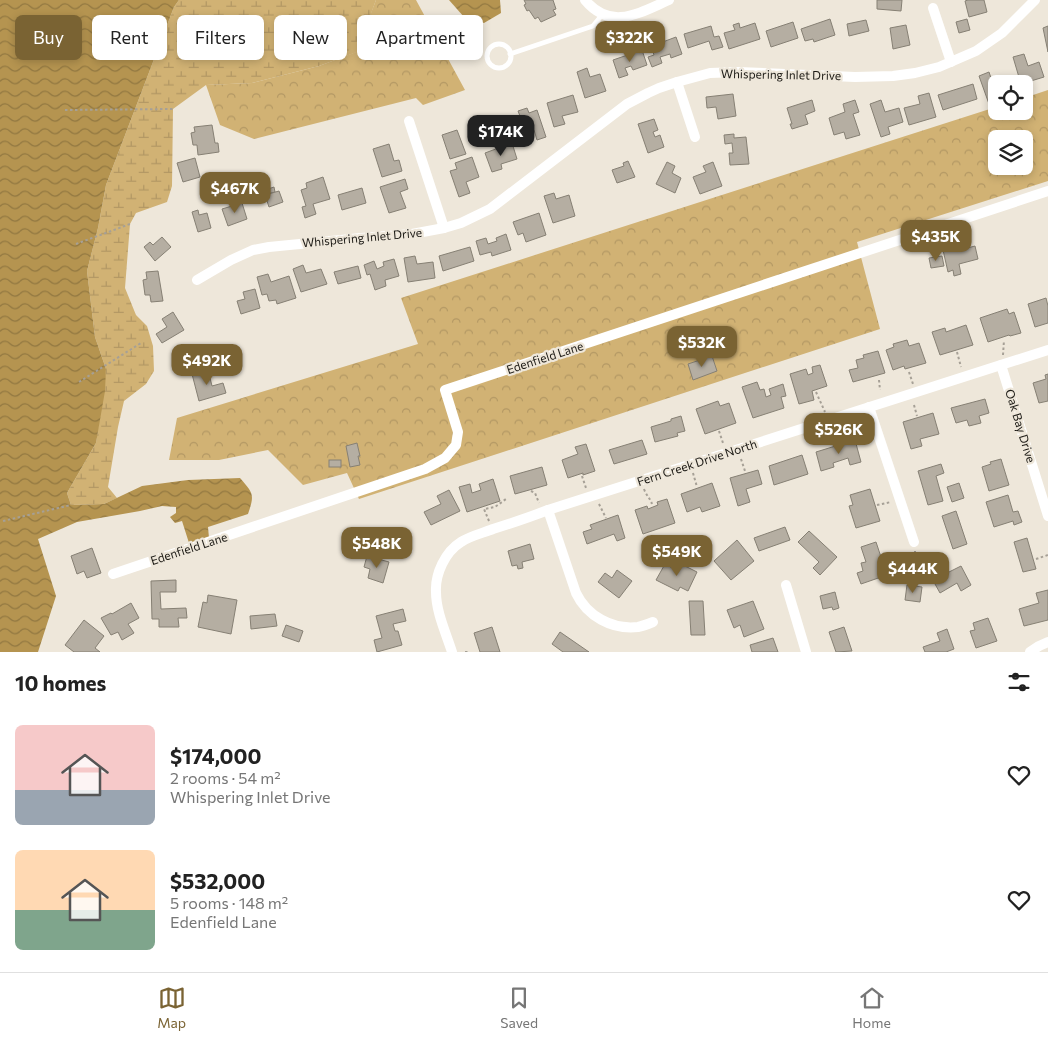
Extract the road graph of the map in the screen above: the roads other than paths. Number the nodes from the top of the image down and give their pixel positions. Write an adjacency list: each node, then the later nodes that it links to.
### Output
1 (585, 0): 5 (street)
2 (669, 0): 5 (street)
3 (1035, 0): 7 (street, Whispering Inlet Drive)
4 (933, 8): 7 (street)
5 (602, 15): 6 (lane)
6 (510, 54): 6 (lane)
7 (951, 62): 8 (street, Whispering Inlet Drive)
8 (677, 82): 10 (street); 12 (street, Whispering Inlet Drive)
9 (409, 121): 12 (street)
10 (695, 138)
11 (1048, 192): 21 (street, Edenfield Lane)
12 (444, 228): 13 (street, Whispering Inlet Drive)
13 (197, 280)
14 (1048, 350): 15 (street, Fern Creek Drive North)
15 (1003, 364): 16 (street, Fern Creek Drive North); 17 (street, Oak Bay Drive)
16 (870, 407): 18 (street, Fern Creek Drive North); 20 (street)
17 (1045, 495): 19 (street, Oak Bay Drive)
18 (546, 511): 23 (street); 25 (street, Fern Creek Drive North)
19 (1048, 516)
20 (914, 542)
21 (113, 574)
22 (786, 585): 26 (street)
23 (653, 622)
24 (1048, 642): 27 (street)
25 (452, 652)
26 (806, 652)
27 (1030, 652)

